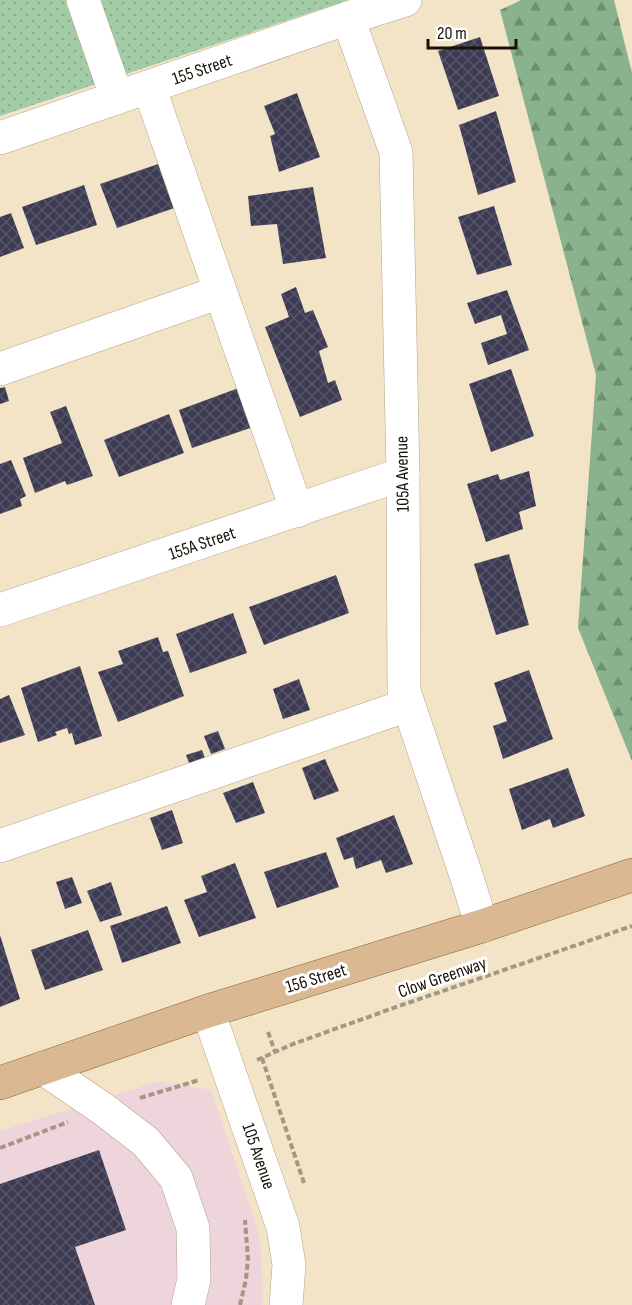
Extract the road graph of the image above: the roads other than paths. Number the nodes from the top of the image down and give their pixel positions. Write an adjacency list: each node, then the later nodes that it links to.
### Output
1 (83, 0): 5 (street)
2 (405, 0): 3 (street, 155 Street)
3 (348, 18): 4 (street, 155 Street); 9 (street, 105A Avenue)
4 (149, 87): 5 (street, 155 Street); 7 (street)
5 (117, 98): 6 (street, 155 Street)
6 (0, 138)
7 (220, 292): 8 (street); 10 (street)
8 (0, 369)
9 (403, 474): 10 (street, 155A Street); 12 (street, 105A Avenue)
10 (297, 511): 11 (street, 155A Street)
11 (0, 610)
12 (408, 705): 13 (street); 15 (street, 105A Avenue)
13 (0, 846)
14 (632, 875): 15 (main road, 156 Street)
15 (482, 926): 16 (main road, 156 Street)
16 (208, 1011): 17 (main road, 156 Street); 20 (street, 105 Avenue)
17 (43, 1068): 18 (main road, 156 Street); 19 (street)
18 (0, 1083)
19 (188, 1305)
20 (286, 1305)

